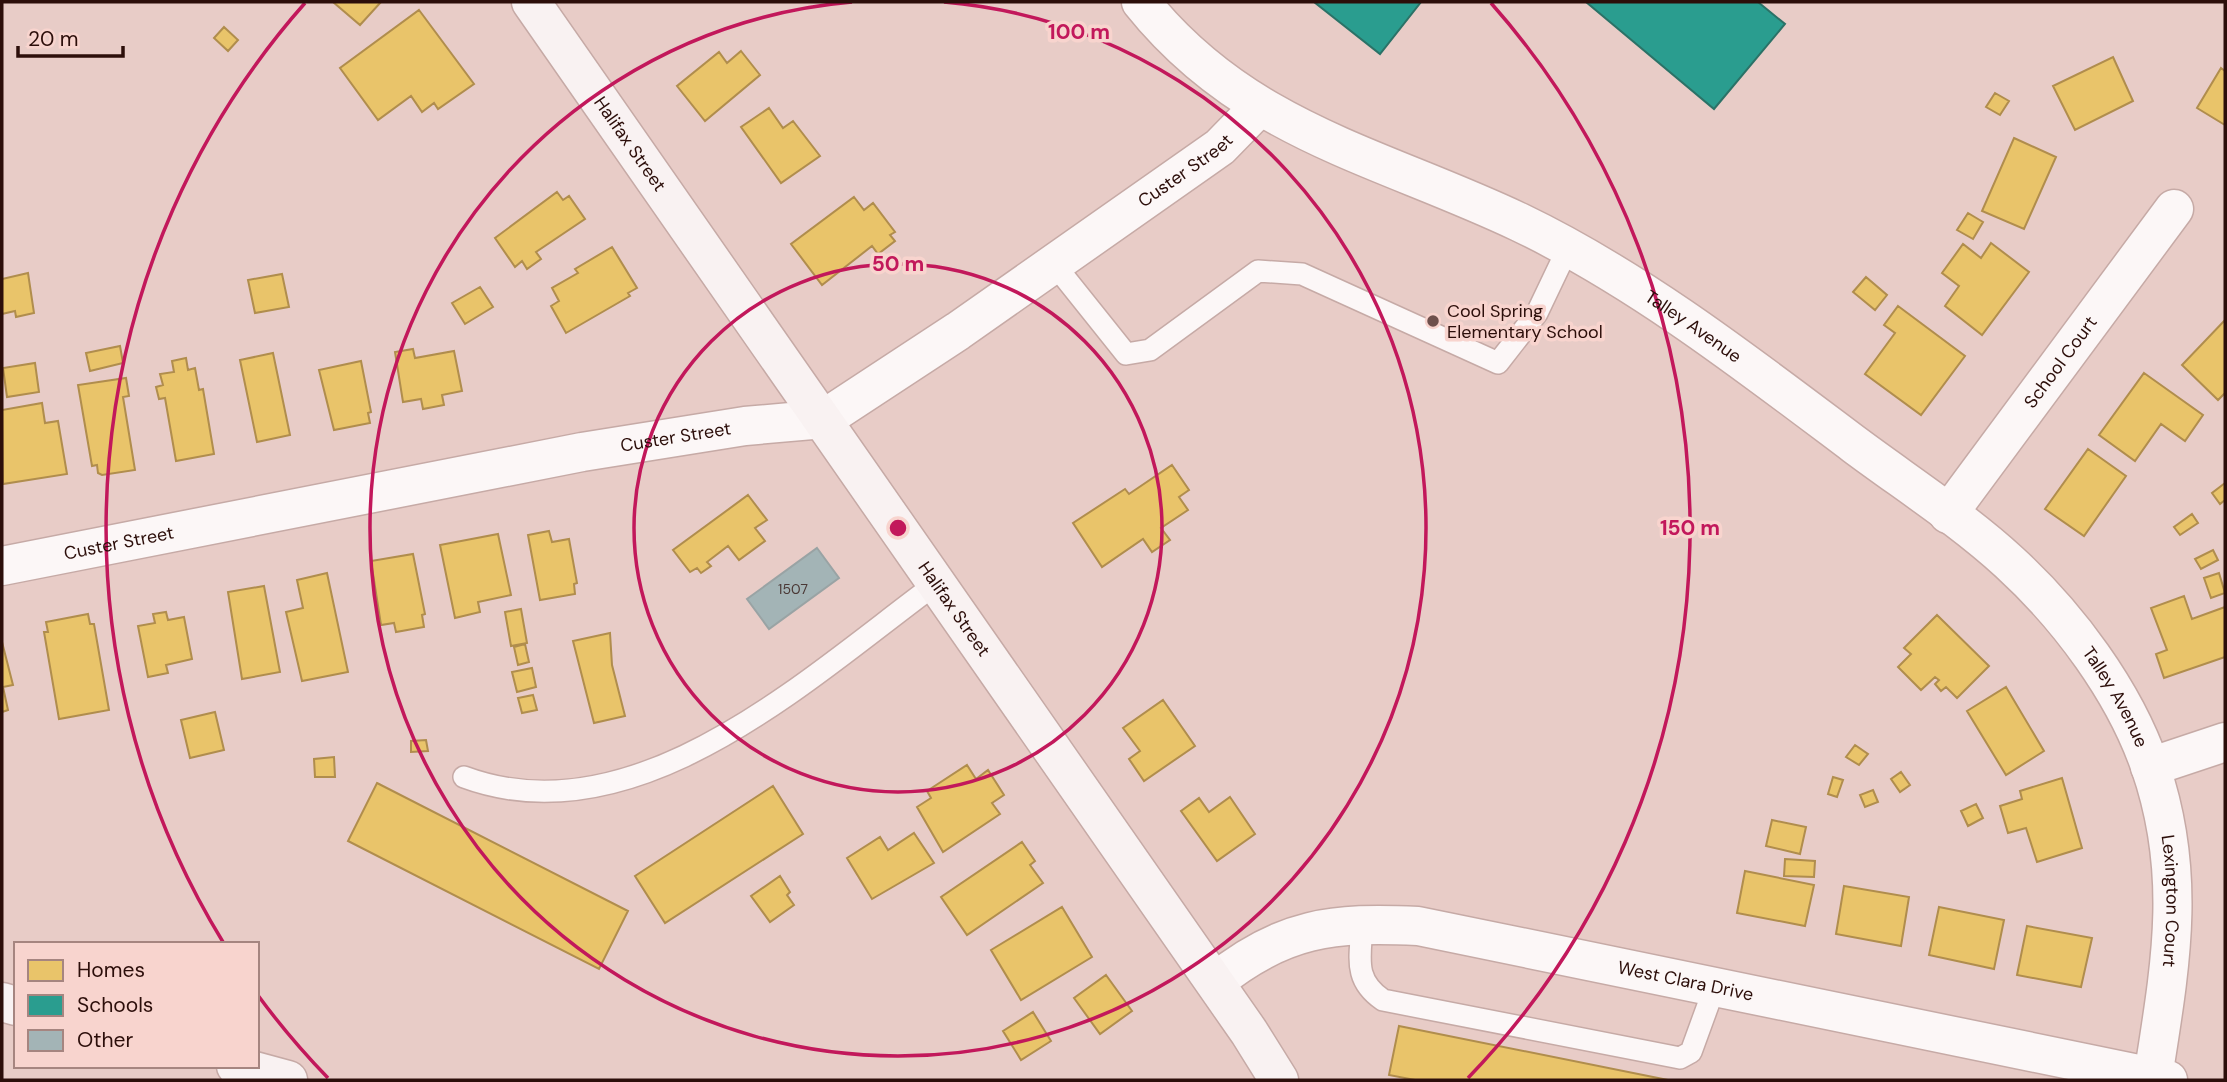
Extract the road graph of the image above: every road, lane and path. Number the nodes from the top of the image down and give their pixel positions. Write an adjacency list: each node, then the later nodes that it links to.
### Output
1 (531, 2): 7 (main road, Halifax Street)
2 (1141, 2): 3 (street, Talley Avenue)
3 (1259, 107): 5 (street, Talley Avenue); 6 (street, Custer Street)
4 (2174, 209): 8 (street, School Court)
5 (1568, 248): 6 (lane); 8 (street, Talley Avenue)
6 (1054, 264): 7 (street, Custer Street)
7 (824, 419): 9 (street, Custer Street); 10 (main road, Halifax Street)
8 (1948, 514): 12 (street, Talley Avenue)
9 (2, 566)
10 (937, 583): 13 (lane); 15 (main road, Halifax Street)
11 (2225, 742): 12 (street)
12 (2150, 767): 18 (street, Lexington Court)
13 (464, 777)
14 (1362, 923): 15 (street, West Clara Drive); 16 (street, West Clara Drive); 16 (lane)
15 (1214, 982): 20 (main road, Halifax Street)
16 (1715, 986): 18 (street, West Clara Drive)
17 (243, 1068): 19 (main road)
18 (2160, 1079)
19 (288, 1080)
20 (1279, 1080)

